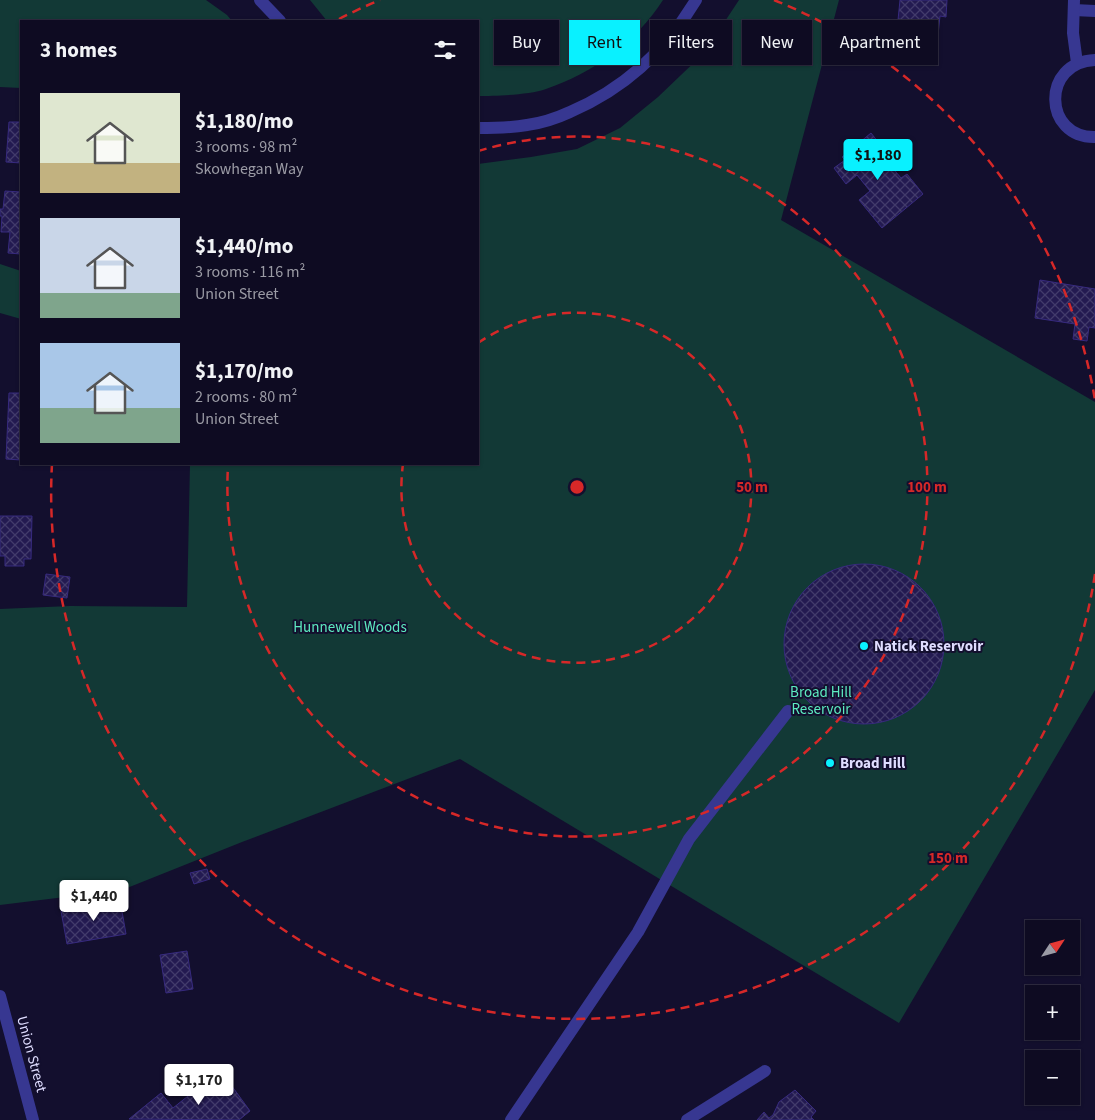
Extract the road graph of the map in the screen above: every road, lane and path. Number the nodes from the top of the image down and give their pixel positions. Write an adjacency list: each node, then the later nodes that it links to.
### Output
1 (260, 0): 5 (street)
2 (696, 0): 8 (street)
3 (1074, 5): 4 (street); 7 (street)
4 (1095, 11)
5 (279, 20)
6 (1095, 60): 7 (street)
7 (1077, 63): 9 (street)
8 (479, 128)
9 (1095, 137)
10 (788, 712): 14 (street)
11 (0, 996): 13 (street, Union Street)
12 (766, 1071): 15 (street)
13 (34, 1120)
14 (511, 1120)
15 (688, 1120)

